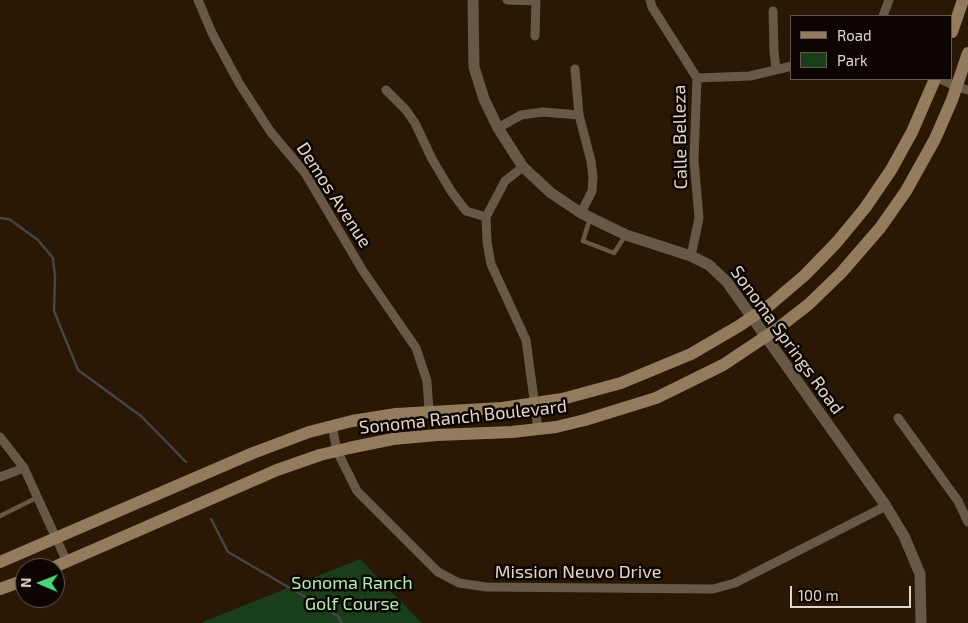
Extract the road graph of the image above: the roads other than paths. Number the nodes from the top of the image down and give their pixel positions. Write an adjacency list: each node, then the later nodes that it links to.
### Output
1 (198, 0): 31 (street, Demos Avenue)
2 (473, 0): 22 (street, Sonoma Springs Road)
3 (507, 0): 7 (street)
4 (650, 0): 16 (street, Calle Belleza)
5 (889, 0): 9 (street)
6 (963, 0): 10 (main road)
7 (536, 1): 11 (street)
8 (773, 11): 15 (street)
9 (883, 15)
10 (953, 29)
11 (535, 36)
12 (968, 53): 19 (main road, Sonoma Ranch Boulevard)
13 (790, 66): 15 (street)
14 (575, 69): 21 (street)
15 (776, 70): 16 (street)
16 (697, 78): 27 (street, Calle Belleza)
17 (935, 80): 28 (main road, Sonoma Ranch Boulevard)
18 (942, 80): 19 (street)
19 (962, 89): 29 (main road, Sonoma Ranch Boulevard)
20 (386, 90): 25 (street)
21 (579, 115): 22 (street); 24 (street)
22 (498, 128): 23 (street, Sonoma Springs Road)
23 (523, 167): 24 (street, Sonoma Springs Road); 25 (street)
24 (586, 215): 26 (street, Sonoma Springs Road); 26 (lane)
25 (486, 217): 30 (street)
26 (626, 235): 27 (street, Sonoma Springs Road)
27 (691, 256): 28 (street, Sonoma Springs Road)
28 (752, 317): 29 (street, Sonoma Springs Road); 30 (main road, Sonoma Ranch Boulevard)
29 (765, 338): 34 (main road, Sonoma Ranch Boulevard); 40 (street, Sonoma Springs Road)
30 (534, 404): 31 (main road, Sonoma Ranch Boulevard); 34 (street)
31 (429, 411): 33 (main road, Sonoma Ranch Boulevard)
32 (898, 418): 42 (street)
33 (332, 426): 36 (street, Mission Neuvo Drive); 43 (main road, Sonoma Ranch Boulevard)
34 (538, 429): 36 (main road, Sonoma Ranch Boulevard)
35 (0, 437): 37 (street)
36 (337, 450): 40 (street, Mission Neuvo Drive); 45 (main road, Sonoma Ranch Boulevard)
37 (24, 468): 38 (street); 39 (street)
38 (0, 477)
39 (38, 497): 41 (lane); 43 (street)
40 (886, 506): 48 (street, Sonoma Springs Road)
41 (0, 516)
42 (968, 522)
43 (57, 538): 44 (main road, Sonoma Ranch Boulevard); 45 (street)
44 (0, 562)
45 (67, 562)
46 (15, 584): 47 (main road)
47 (0, 589)
48 (921, 623)

